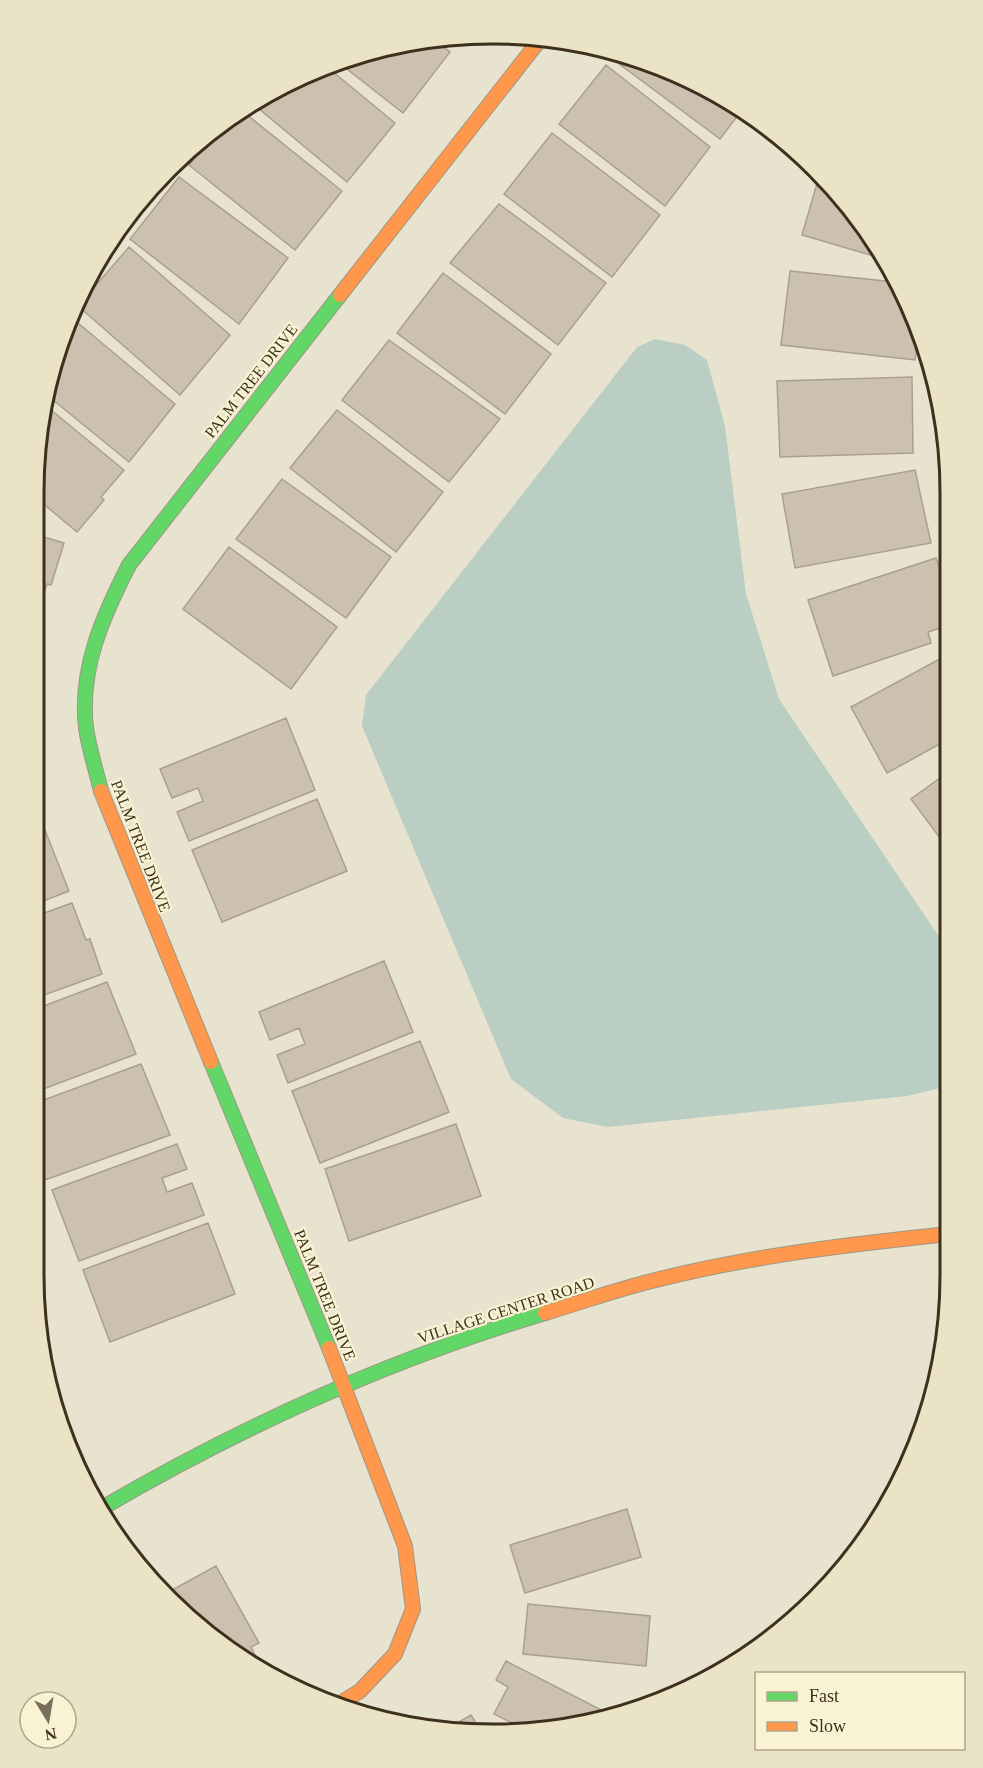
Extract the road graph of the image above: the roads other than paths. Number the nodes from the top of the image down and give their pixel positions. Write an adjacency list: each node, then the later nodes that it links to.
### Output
1 (535, 45): 3 (street, PALM TREE DRIVE)
2 (940, 1235): 3 (street, VILLAGE CENTER ROAD)
3 (344, 1385): 4 (street, VILLAGE CENTER ROAD); 5 (street, PALM TREE DRIVE)
4 (107, 1505)
5 (345, 1700)

